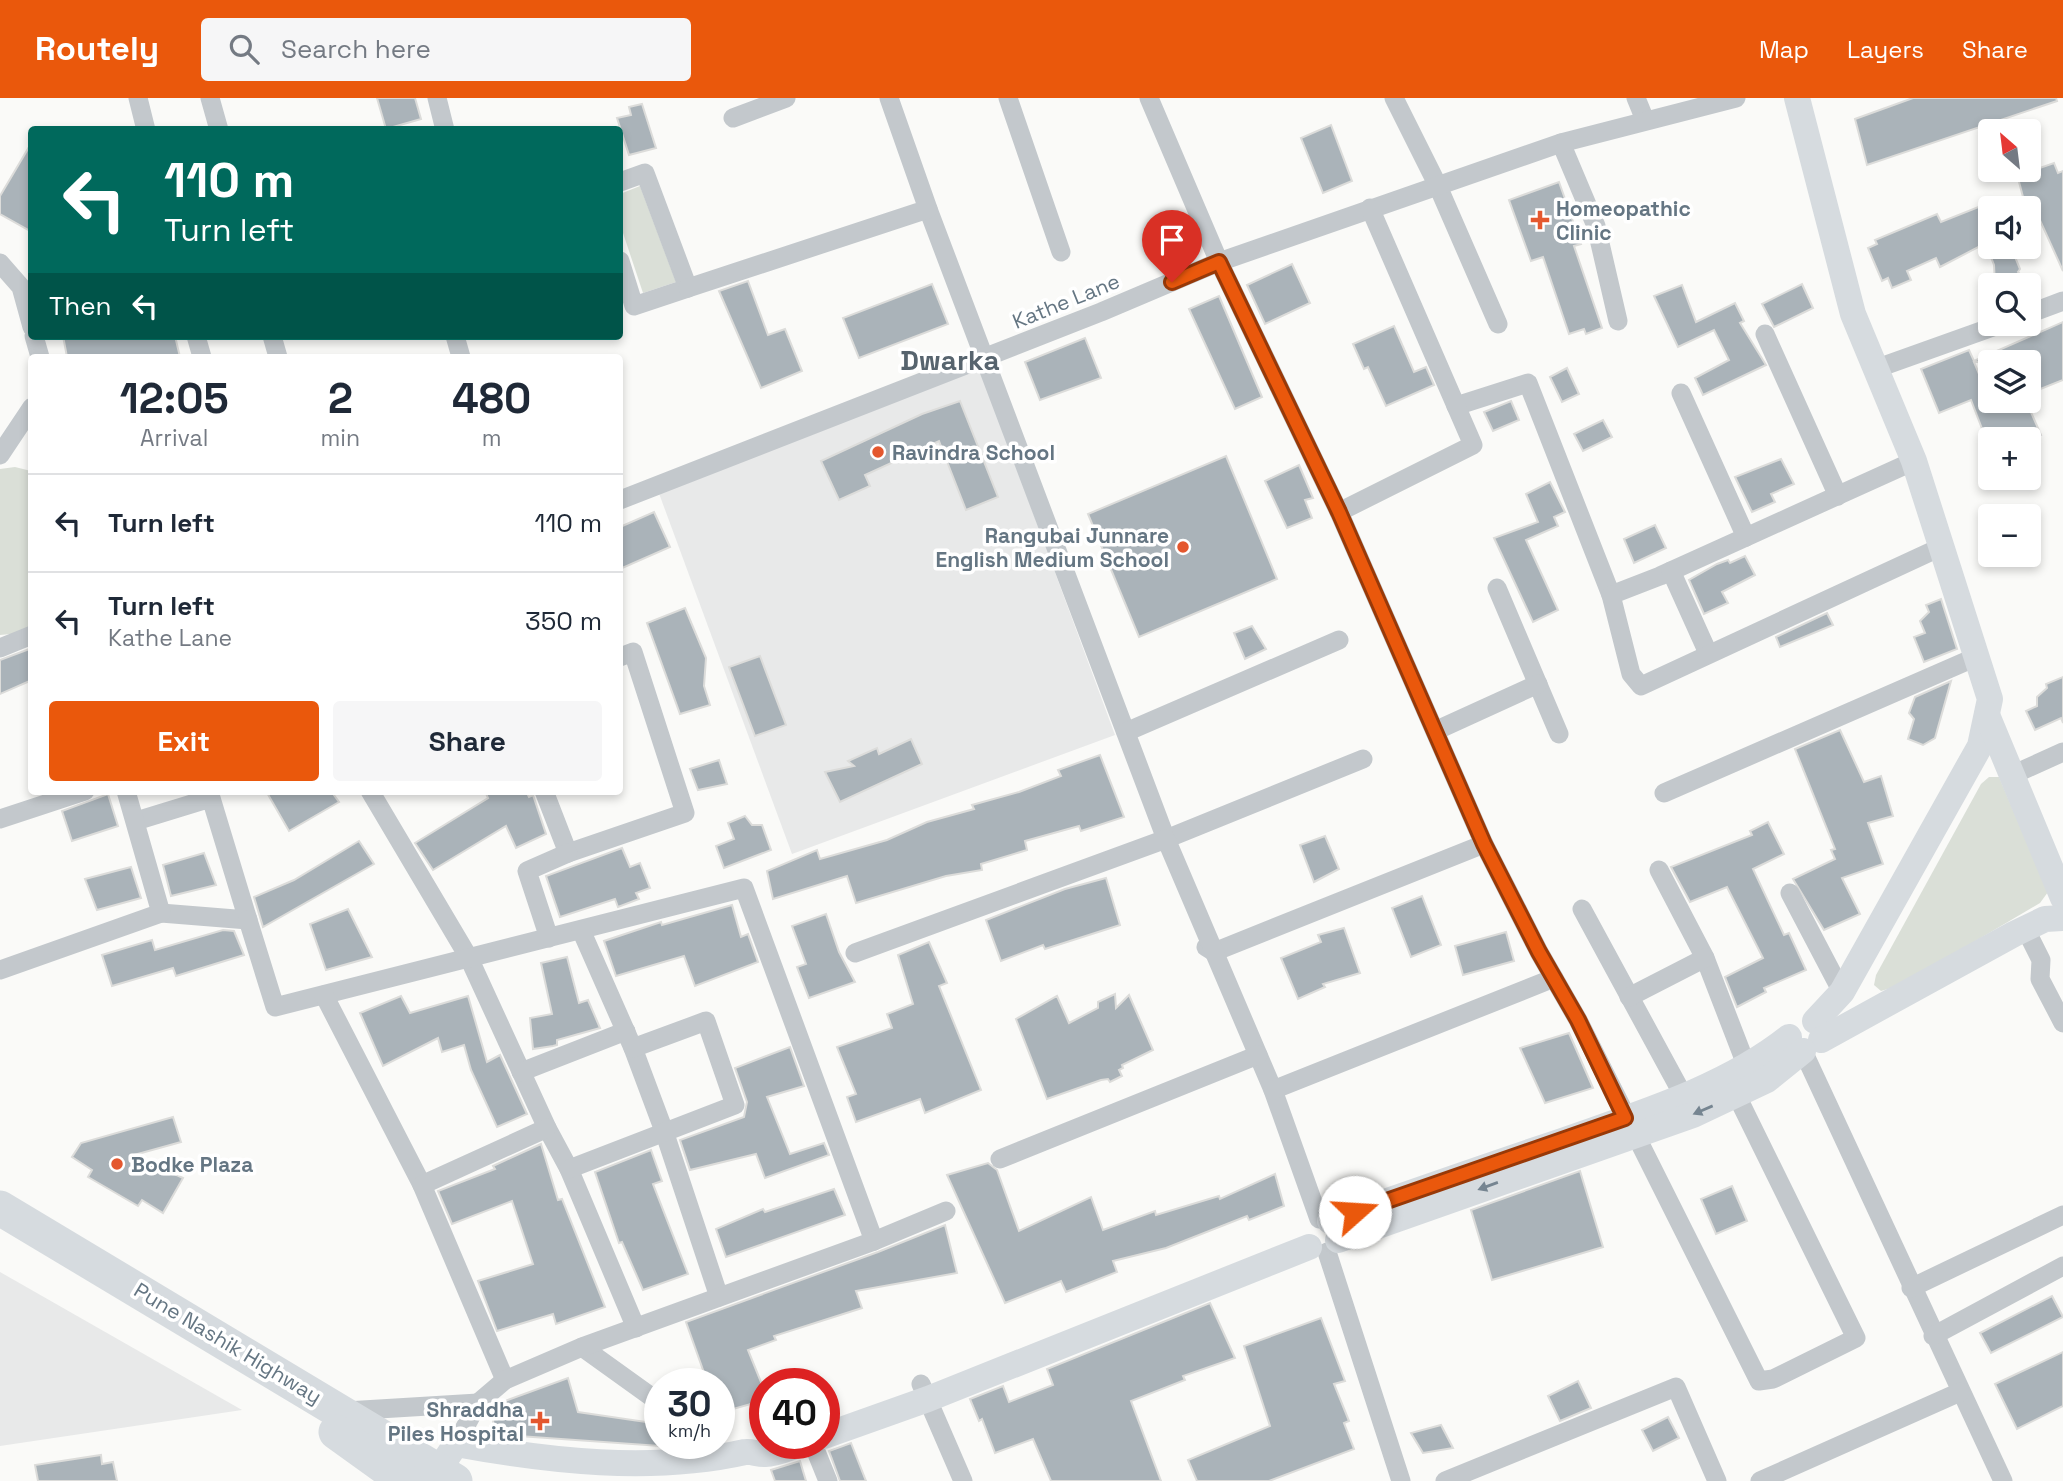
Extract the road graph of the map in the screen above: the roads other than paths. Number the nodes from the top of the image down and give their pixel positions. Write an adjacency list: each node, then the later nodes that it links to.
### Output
1 (138, 98): 14 (street)
2 (210, 98): 15 (street)
3 (436, 98): 16 (street)
4 (786, 98): 12 (street)
5 (889, 98): 21 (street)
6 (1008, 98): 22 (street)
7 (1149, 98): 23 (street)
8 (1394, 98): 19 (street)
9 (1636, 98): 13 (street)
10 (1736, 98): 13 (street, Kathe Lane)
11 (1797, 98): 35 (street)
12 (733, 118)
13 (1645, 120): 17 (street, Kathe Lane)
14 (145, 126)
15 (218, 126)
16 (444, 126)
17 (1561, 143): 19 (street, Kathe Lane); 30 (street)
18 (623, 181): 26 (street)
19 (1437, 184): 20 (street, Kathe Lane); 31 (street)
20 (1370, 208): 23 (street, Kathe Lane); 37 (street)
21 (928, 209): 26 (street); 34 (street)
22 (1061, 252)
23 (1219, 262): 34 (street, Kathe Lane); 43 (street)
24 (0, 263): 29 (street)
25 (623, 271): 26 (street)
26 (688, 288)
27 (2063, 301): 28 (street)
28 (2041, 309)
29 (28, 312)
30 (1618, 321)
31 (1498, 324)
32 (1978, 332): 35 (street)
33 (1765, 334): 41 (street)
34 (984, 357): 42 (street, Kathe Lane); 58 (street)
35 (1875, 369): 40 (street)
36 (1681, 393): 44 (street)
37 (1456, 406): 43 (street); 48 (street)
38 (28, 413): 39 (street)
39 (0, 455)
40 (1914, 461): 41 (street); 45 (street)
41 (1838, 496): 44 (street)
42 (623, 499)
43 (1339, 512): 57 (street)
44 (1746, 537): 46 (street)
45 (1941, 547): 52 (street); 54 (street)
46 (1671, 571): 48 (street); 52 (street)
47 (1497, 588): 55 (street)
48 (1611, 595): 52 (street)
49 (28, 637): 51 (street)
50 (1339, 640): 58 (street)
51 (0, 648)
52 (1708, 653)
53 (623, 656): 72 (street)
54 (1976, 657): 56 (street); 63 (street)
55 (1538, 684): 57 (street); 59 (street)
56 (1987, 715): 62 (street); 89 (street)
57 (1435, 731): 71 (street)
58 (1126, 732): 70 (street)
59 (1559, 734)
60 (2063, 752): 62 (street)
61 (1363, 760): 70 (street)
62 (2012, 775): 75 (street)
63 (1664, 793)
64 (73, 795): 68 (street)
65 (127, 795): 69 (street)
66 (372, 795): 85 (street)
67 (546, 795): 72 (street)
68 (0, 820)
69 (136, 821): 77 (street); 79 (street)
70 (1166, 839): 83 (street); 84 (street)
71 (1484, 844): 83 (street); 88 (street)
72 (568, 853): 82 (street)
73 (1659, 870): 86 (street)
74 (1790, 893): 89 (street)
75 (2063, 898)
76 (1582, 909): 91 (street)
77 (161, 913): 79 (street); 87 (street)
78 (2063, 918): 80 (street)
79 (248, 920): 90 (street)
80 (2025, 928): 92 (street); 93 (street)
81 (581, 930): 82 (street); 94 (street); 112 (street)
82 (549, 938): 85 (street)
83 (1210, 949): 95 (street)
84 (855, 953)
85 (469, 958): 90 (street); 97 (street)
86 (1705, 958): 91 (street); 96 (street)
87 (1, 967)
88 (1554, 978): 98 (street); 101 (street)
89 (1842, 992): 93 (street)
90 (324, 995): 106 (street)
91 (1629, 997): 99 (street)
92 (2063, 1023)
93 (1807, 1037): 96 (street); 100 (street); 114 (street)
94 (629, 1040): 97 (street); 103 (street); 103 (street)
95 (1258, 1055): 98 (street); 104 (street)
96 (1746, 1067): 99 (street)
97 (521, 1072): 102 (street)
98 (1273, 1090): 111 (street)
99 (1683, 1095): 101 (street)
100 (1737, 1096): 101 (street, one-way to 101); 101 (street)
101 (1630, 1127): 111 (street)
102 (547, 1128): 105 (street); 106 (street)
103 (664, 1131): 105 (street); 115 (street)
104 (1000, 1159)
105 (569, 1169): 116 (street)
106 (422, 1185): 119 (street)
107 (0, 1208): 124 (highway, Pune Nashik Highway)
108 (946, 1211): 112 (street)
109 (2063, 1215): 114 (street)
110 (0, 1234): 130 (highway)
111 (1322, 1235): 121 (street); 133 (street)
112 (874, 1241): 115 (street)
113 (2063, 1266): 117 (street)
114 (1911, 1288): 117 (street)
115 (719, 1297): 116 (street)
116 (636, 1328): 118 (street)
117 (1933, 1336): 122 (street)
118 (582, 1347): 119 (street); 120 (street)
119 (505, 1380): 123 (street)
120 (644, 1392)
121 (925, 1392): 125 (street); 126 (street); 132 (street)
122 (1961, 1392): 136 (street); 137 (street)
123 (478, 1403): 124 (street); 129 (street)
124 (342, 1411): 129 (highway, Pune Nashik Highway)
125 (840, 1413)
126 (840, 1429)
127 (741, 1447): 129 (street)
128 (819, 1459): 131 (street)
129 (446, 1469)
130 (404, 1481)
131 (828, 1481)
132 (963, 1481)
133 (1401, 1481)
134 (1446, 1481): 135 (street)
135 (1717, 1481)
136 (1760, 1481)
137 (2003, 1481)

